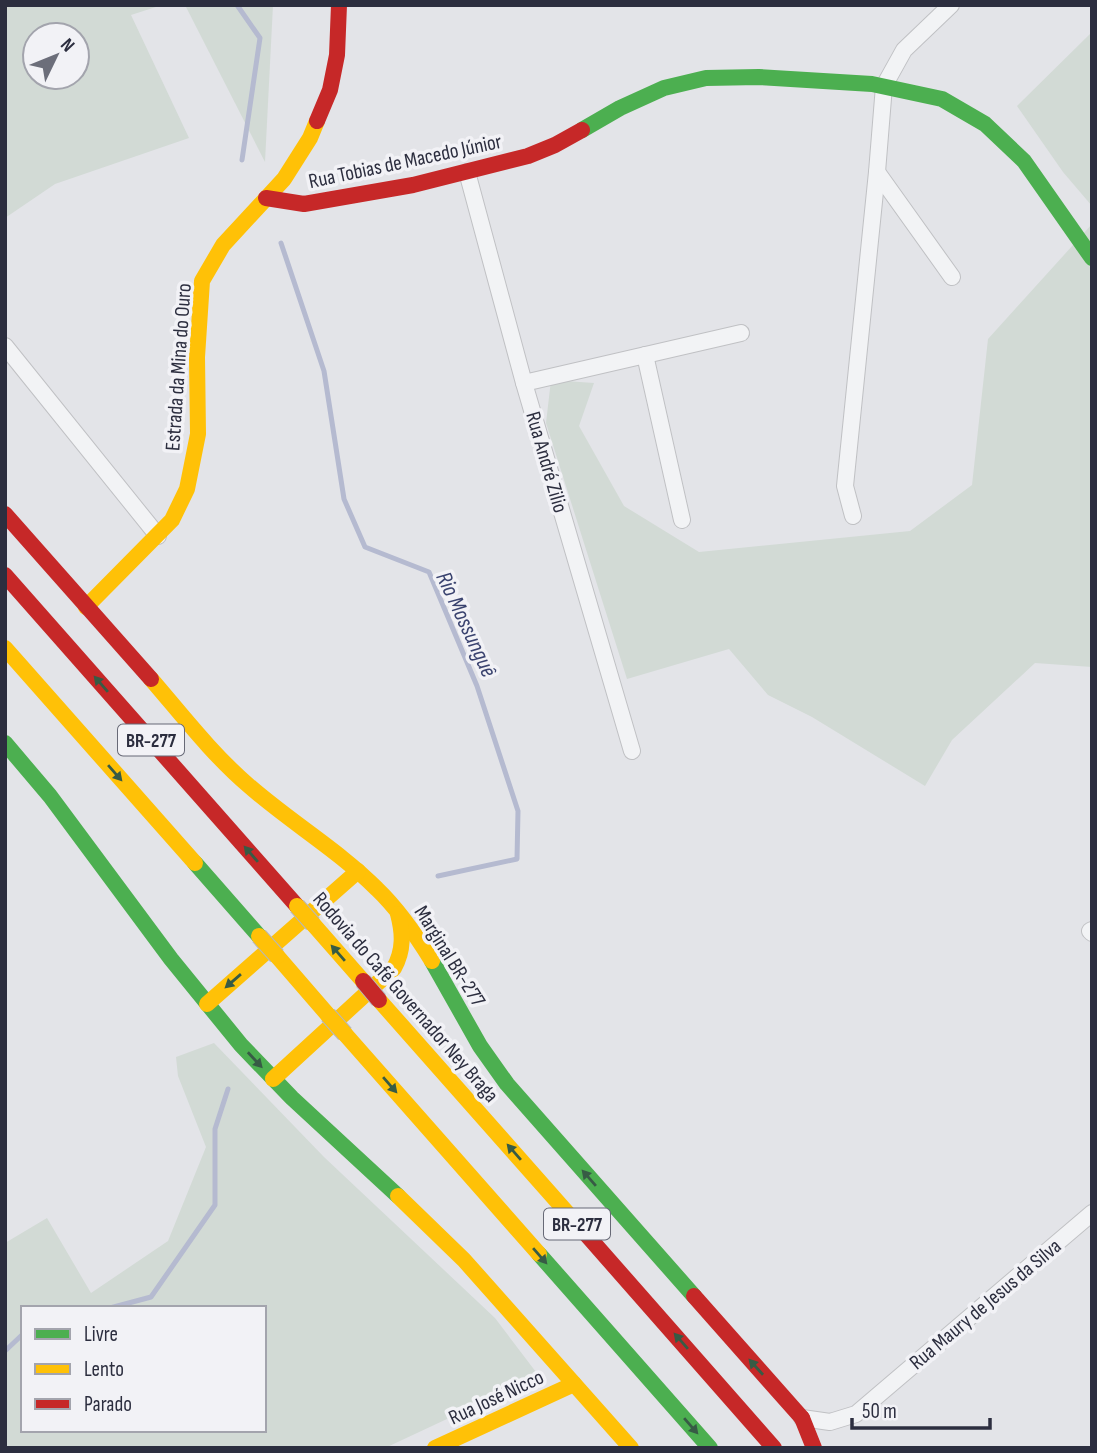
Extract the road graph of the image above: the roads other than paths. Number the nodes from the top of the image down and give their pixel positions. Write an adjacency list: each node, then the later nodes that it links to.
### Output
1 (339, 5): 6 (main road, Estrada da Mina do Ouro)
2 (951, 5): 3 (street)
3 (884, 86): 4 (main road, Rua Tobias de Macedo Júnior); 5 (street); 7 (main road, Rua Tobias de Macedo Júnior)
4 (467, 172): 6 (main road, Rua Tobias de Macedo Júnior); 12 (street, Rua André Zilio)
5 (877, 172): 8 (street); 14 (street)
6 (266, 198): 16 (main road, Estrada da Mina do Ouro)
7 (1092, 258)
8 (953, 277)
9 (741, 332): 11 (street)
10 (5, 346): 16 (street)
11 (645, 355): 12 (street); 15 (street)
12 (524, 383): 21 (street, Rua André Zilio)
13 (5, 514): 18 (main road, Marginal BR-277)
14 (853, 516)
15 (682, 520)
16 (158, 536): 18 (main road, Estrada da Mina do Ouro)
17 (5, 575): 32 (main road, Rodovia do Café Governador Ney Braga / BR-277, one-way to 17, bridge)
18 (86, 607): 22 (main road, Marginal BR-277)
19 (5, 648): 31 (main road, BR-277, one-way to 31, bridge)
20 (5, 743): 24 (main road)
21 (632, 751)
22 (358, 871): 23 (main road, Marginal BR-277); 24 (main road, one-way to 24)
23 (396, 909): 25 (main road); 28 (main road, Marginal BR-277, one-way to 23)
24 (206, 1004): 25 (main road, one-way to 25)
25 (273, 1079): 27 (main road)
26 (1092, 1213): 28 (street, Rua Maury de Jesus da Silva)
27 (575, 1384): 29 (main road, Rua José Nicco); 30 (main road)
28 (802, 1418): 33 (main road, Marginal BR-277); 34 (street)
29 (435, 1448)
30 (631, 1448)
31 (710, 1448)
32 (774, 1448)
33 (814, 1448)
34 (829, 1448)

